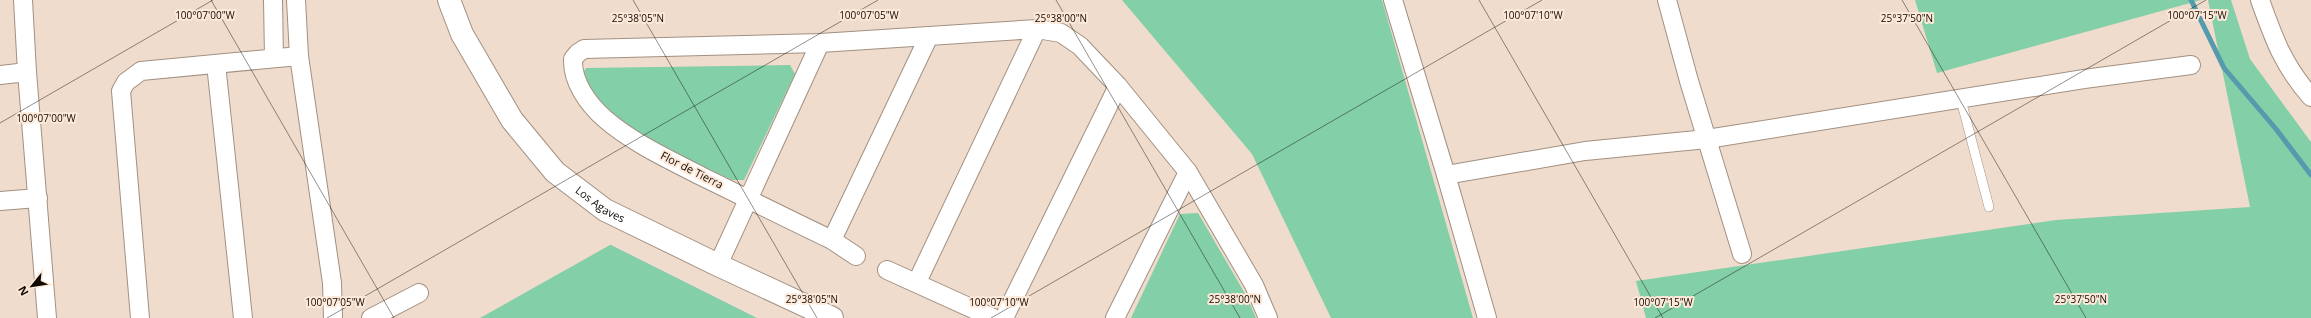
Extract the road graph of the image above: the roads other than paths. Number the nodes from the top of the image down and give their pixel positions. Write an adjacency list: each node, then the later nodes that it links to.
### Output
1 (23, 0): 15 (street)
2 (273, 0): 12 (street)
3 (296, 0): 11 (street)
4 (449, 0): 30 (street, Los Agaves)
5 (1393, 0): 22 (street)
6 (1667, 0): 20 (street)
7 (2260, 0): 18 (street)
8 (1037, 29): 9 (street); 17 (street); 32 (street)
9 (929, 36): 10 (street); 27 (street)
10 (820, 43): 24 (street); 24 (street, Flor de Tierra)
11 (299, 56): 12 (street); 37 (street)
12 (274, 58): 13 (street)
13 (216, 64): 35 (street); 36 (street)
14 (2191, 65): 19 (street)
15 (27, 72): 16 (street); 23 (street)
16 (0, 75)
17 (1118, 86): 21 (street); 41 (street)
18 (2311, 97)
19 (1961, 100): 20 (street); 26 (lane)
20 (1707, 139): 22 (street); 28 (street)
21 (1188, 172): 42 (street); 43 (street)
22 (1446, 175): 44 (street)
23 (38, 198): 25 (street); 34 (street)
24 (749, 200): 27 (street, Flor de Tierra); 30 (street)
25 (0, 201)
26 (1990, 207)
27 (832, 240): 29 (street, Flor de Tierra)
28 (1742, 254)
29 (856, 256)
30 (718, 265): 39 (street, Los Agaves)
31 (887, 270): 32 (street)
32 (917, 282): 40 (street)
33 (419, 293): 38 (street)
34 (47, 318)
35 (140, 318)
36 (243, 318)
37 (333, 318)
38 (371, 318)
39 (832, 318)
40 (993, 318)
41 (1004, 318)
42 (1115, 318)
43 (1268, 318)
44 (1487, 318)

